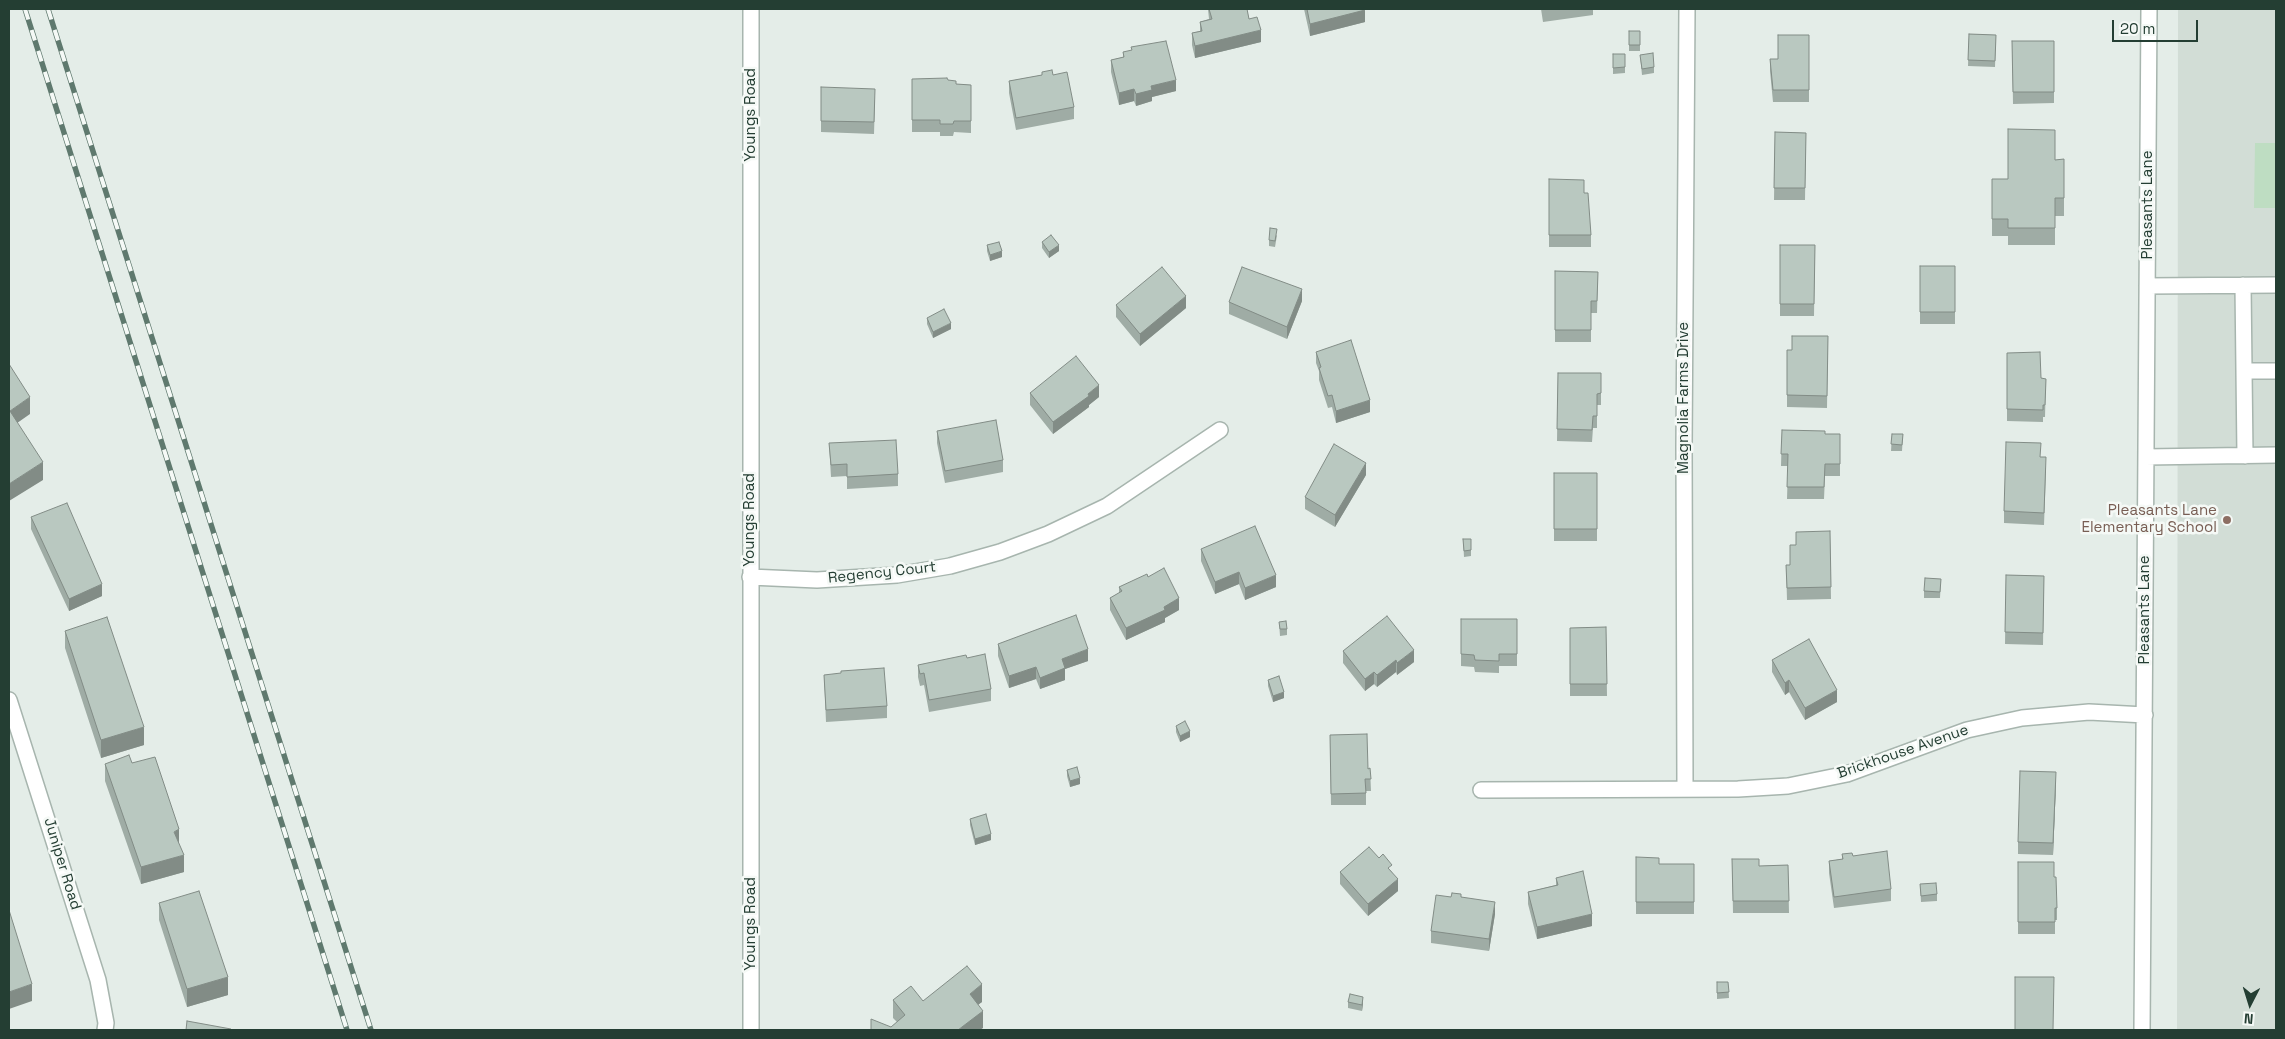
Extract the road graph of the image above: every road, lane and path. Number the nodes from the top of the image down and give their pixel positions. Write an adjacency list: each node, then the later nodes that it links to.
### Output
1 (751, 9): 13 (street, Youngs Road)
2 (1687, 9): 16 (street, Magnolia Farms Drive)
3 (2149, 9): 6 (street, Pleasants Lane)
4 (2243, 285): 5 (street); 6 (street); 7 (street)
5 (2276, 285)
6 (2147, 286): 12 (street, Pleasants Lane)
7 (2244, 371): 8 (street); 11 (street)
8 (2276, 371)
9 (1220, 430): 13 (street, Regency Court)
10 (2276, 455): 11 (street)
11 (2244, 456): 12 (street)
12 (2146, 457): 15 (street, Pleasants Lane)
13 (750, 577): 19 (street, Youngs Road)
14 (9, 700): 18 (street, Juniper Road)
15 (2144, 714): 16 (street, Brickhouse Avenue); 20 (street, Pleasants Lane)
16 (1685, 788): 17 (street, Brickhouse Avenue)
17 (1481, 790)
18 (105, 1030)
19 (751, 1030)
20 (2142, 1030)

